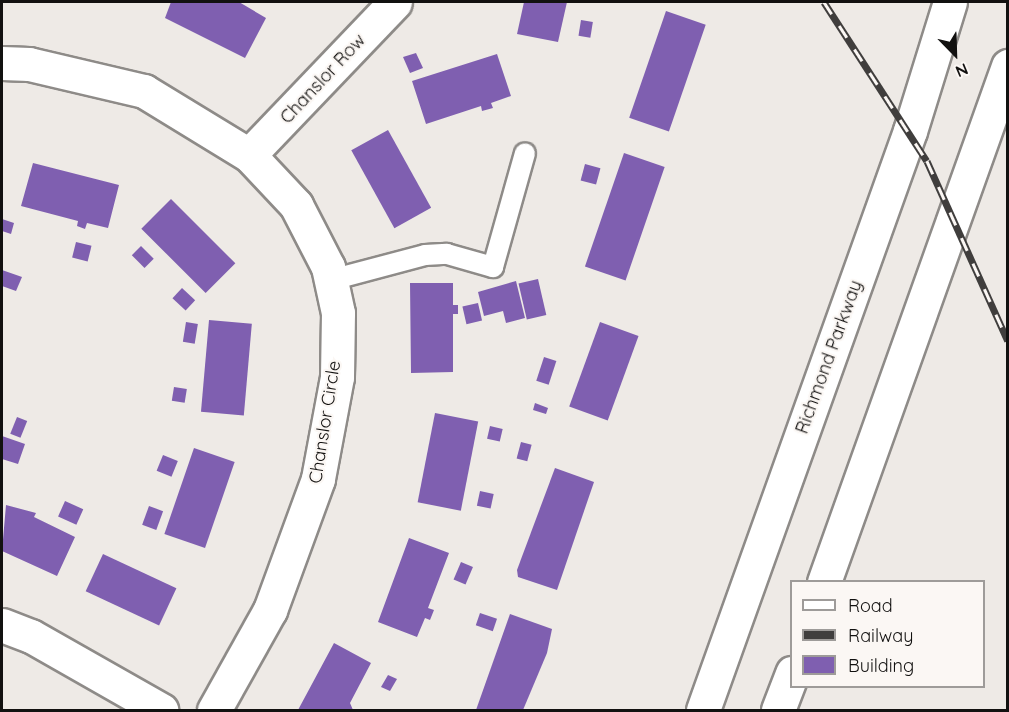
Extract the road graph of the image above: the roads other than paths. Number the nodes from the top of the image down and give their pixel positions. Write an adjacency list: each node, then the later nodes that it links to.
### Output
1 (395, 2): 6 (main road, Chanslor Row)
2 (950, 2): 13 (main road, Richmond Parkway)
3 (2, 63): 6 (main road, Chanslor Circle)
4 (1008, 66): 8 (main road)
5 (525, 153): 7 (lane)
6 (249, 155): 7 (main road, Chanslor Circle)
7 (331, 280): 12 (main road, Chanslor Circle)
8 (825, 580)
9 (2, 625): 11 (main road)
10 (790, 678): 14 (main road)
11 (161, 711)
12 (214, 711)
13 (703, 711)
14 (778, 711)

